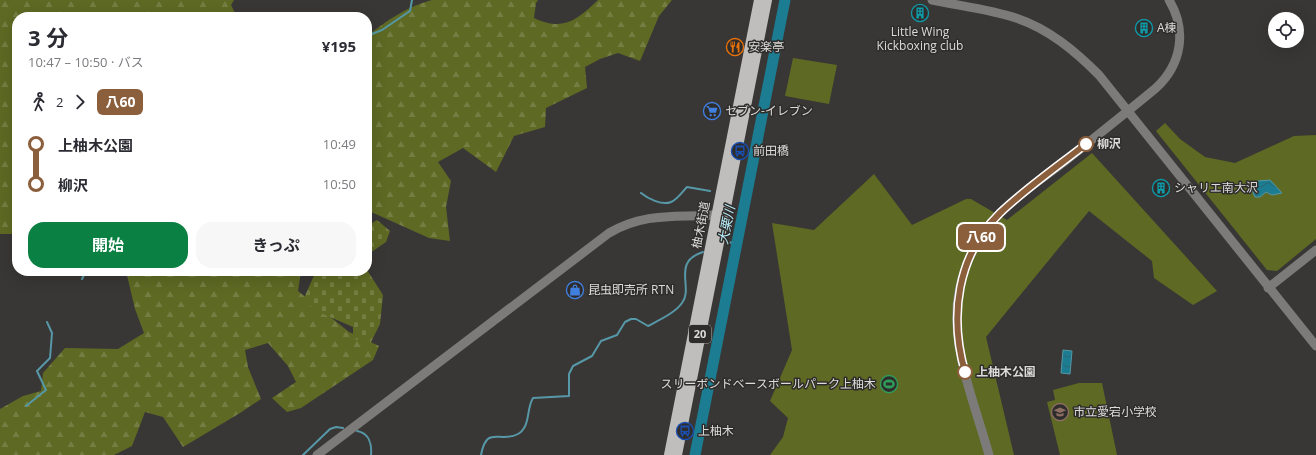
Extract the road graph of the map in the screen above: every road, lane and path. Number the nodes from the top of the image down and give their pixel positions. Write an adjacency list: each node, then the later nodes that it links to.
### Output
1 (759, 0): 6 (main road, 柚木街道 / 20)
2 (766, 0): 6 (main road, 柚木街道 / 20)
3 (932, 0): 5 (street)
4 (1169, 0): 5 (street)
5 (1128, 111): 8 (street); 13 (street)
6 (720, 214): 10 (street); 11 (main road, 柚木街道 / 20); 12 (main road, 柚木街道 / 20)
7 (1316, 250): 8 (street)
8 (1268, 288): 9 (street)
9 (1316, 346)
10 (317, 455)
11 (669, 455)
12 (676, 455)
13 (989, 455)

